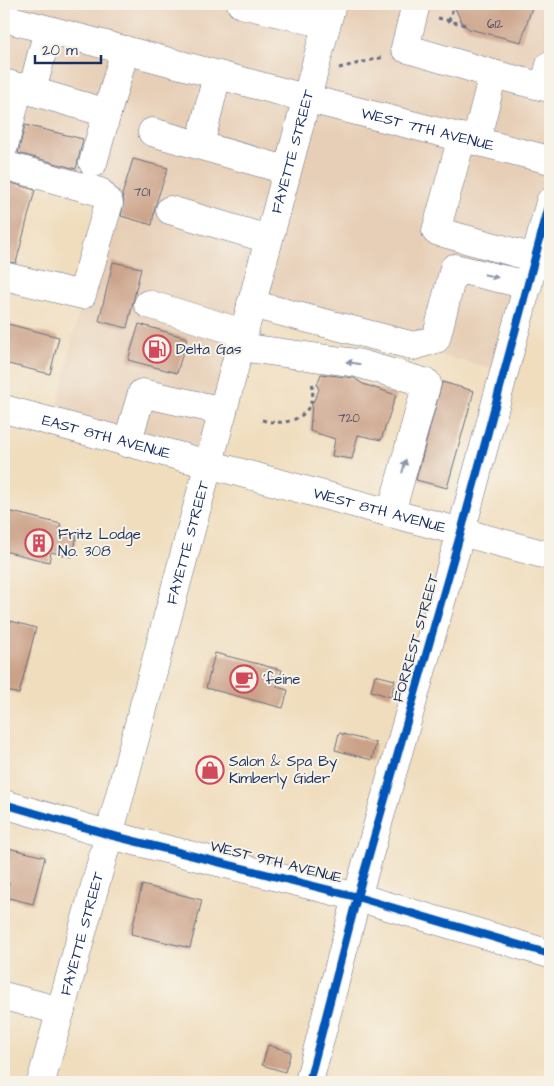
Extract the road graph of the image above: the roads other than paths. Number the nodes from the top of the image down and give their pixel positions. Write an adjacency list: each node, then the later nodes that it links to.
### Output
1 (242, 4): 3 (street)
2 (424, 10): 8 (street)
3 (329, 14): 11 (street, FAYETTE STREET)
4 (4, 18): 5 (street, WEST 7TH AVENUE)
5 (48, 30): 6 (street, WEST 7TH AVENUE); 10 (street)
6 (125, 50): 9 (street, WEST 7TH AVENUE); 12 (street)
7 (550, 65): 8 (street)
8 (493, 74): 14 (street)
9 (217, 75): 11 (street, WEST 7TH AVENUE); 16 (street)
10 (18, 87): 12 (street); 15 (street)
11 (305, 98): 14 (street, WEST 7TH AVENUE); 20 (street, FAYETTE STREET)
12 (107, 113): 18 (street)
13 (152, 132): 16 (street)
14 (469, 139): 17 (street, WEST 7TH AVENUE); 24 (street)
15 (4, 146)
16 (200, 146): 20 (street)
17 (550, 160)
18 (93, 163)
19 (4, 165): 25 (street)
20 (286, 170): 23 (street, FAYETTE STREET)
21 (550, 202): 24 (street, FORREST STREET)
22 (170, 210): 23 (street)
23 (268, 239): 28 (street, FAYETTE STREET)
24 (535, 258): 26 (street, FORREST STREET)
25 (4, 276)
26 (528, 285): 28 (street, one-way to 26); 35 (street, FORREST STREET)
27 (148, 304): 29 (street)
28 (251, 304): 29 (street, FAYETTE STREET)
29 (241, 340): 31 (street, FAYETTE STREET); 34 (street, one-way to 29)
30 (4, 409): 32 (street, EAST 8TH AVENUE)
31 (223, 411): 32 (street); 33 (street, FAYETTE STREET)
32 (127, 443): 33 (street, EAST 8TH AVENUE)
33 (208, 465): 34 (street, WEST 8TH AVENUE); 38 (street, FAYETTE STREET)
34 (391, 513): 35 (street, WEST 8TH AVENUE)
35 (461, 532): 36 (street, WEST 8TH AVENUE); 39 (street, FORREST STREET)
36 (550, 556)
37 (4, 804): 38 (street, WEST 9TH AVENUE)
38 (110, 835): 39 (street, WEST 9TH AVENUE); 42 (street, FAYETTE STREET)
39 (357, 897): 40 (street, WEST 9TH AVENUE); 44 (street, FORREST STREET)
40 (550, 954)
41 (4, 996): 42 (street)
42 (61, 1011): 43 (street, FAYETTE STREET)
43 (41, 1082)
44 (309, 1082)

